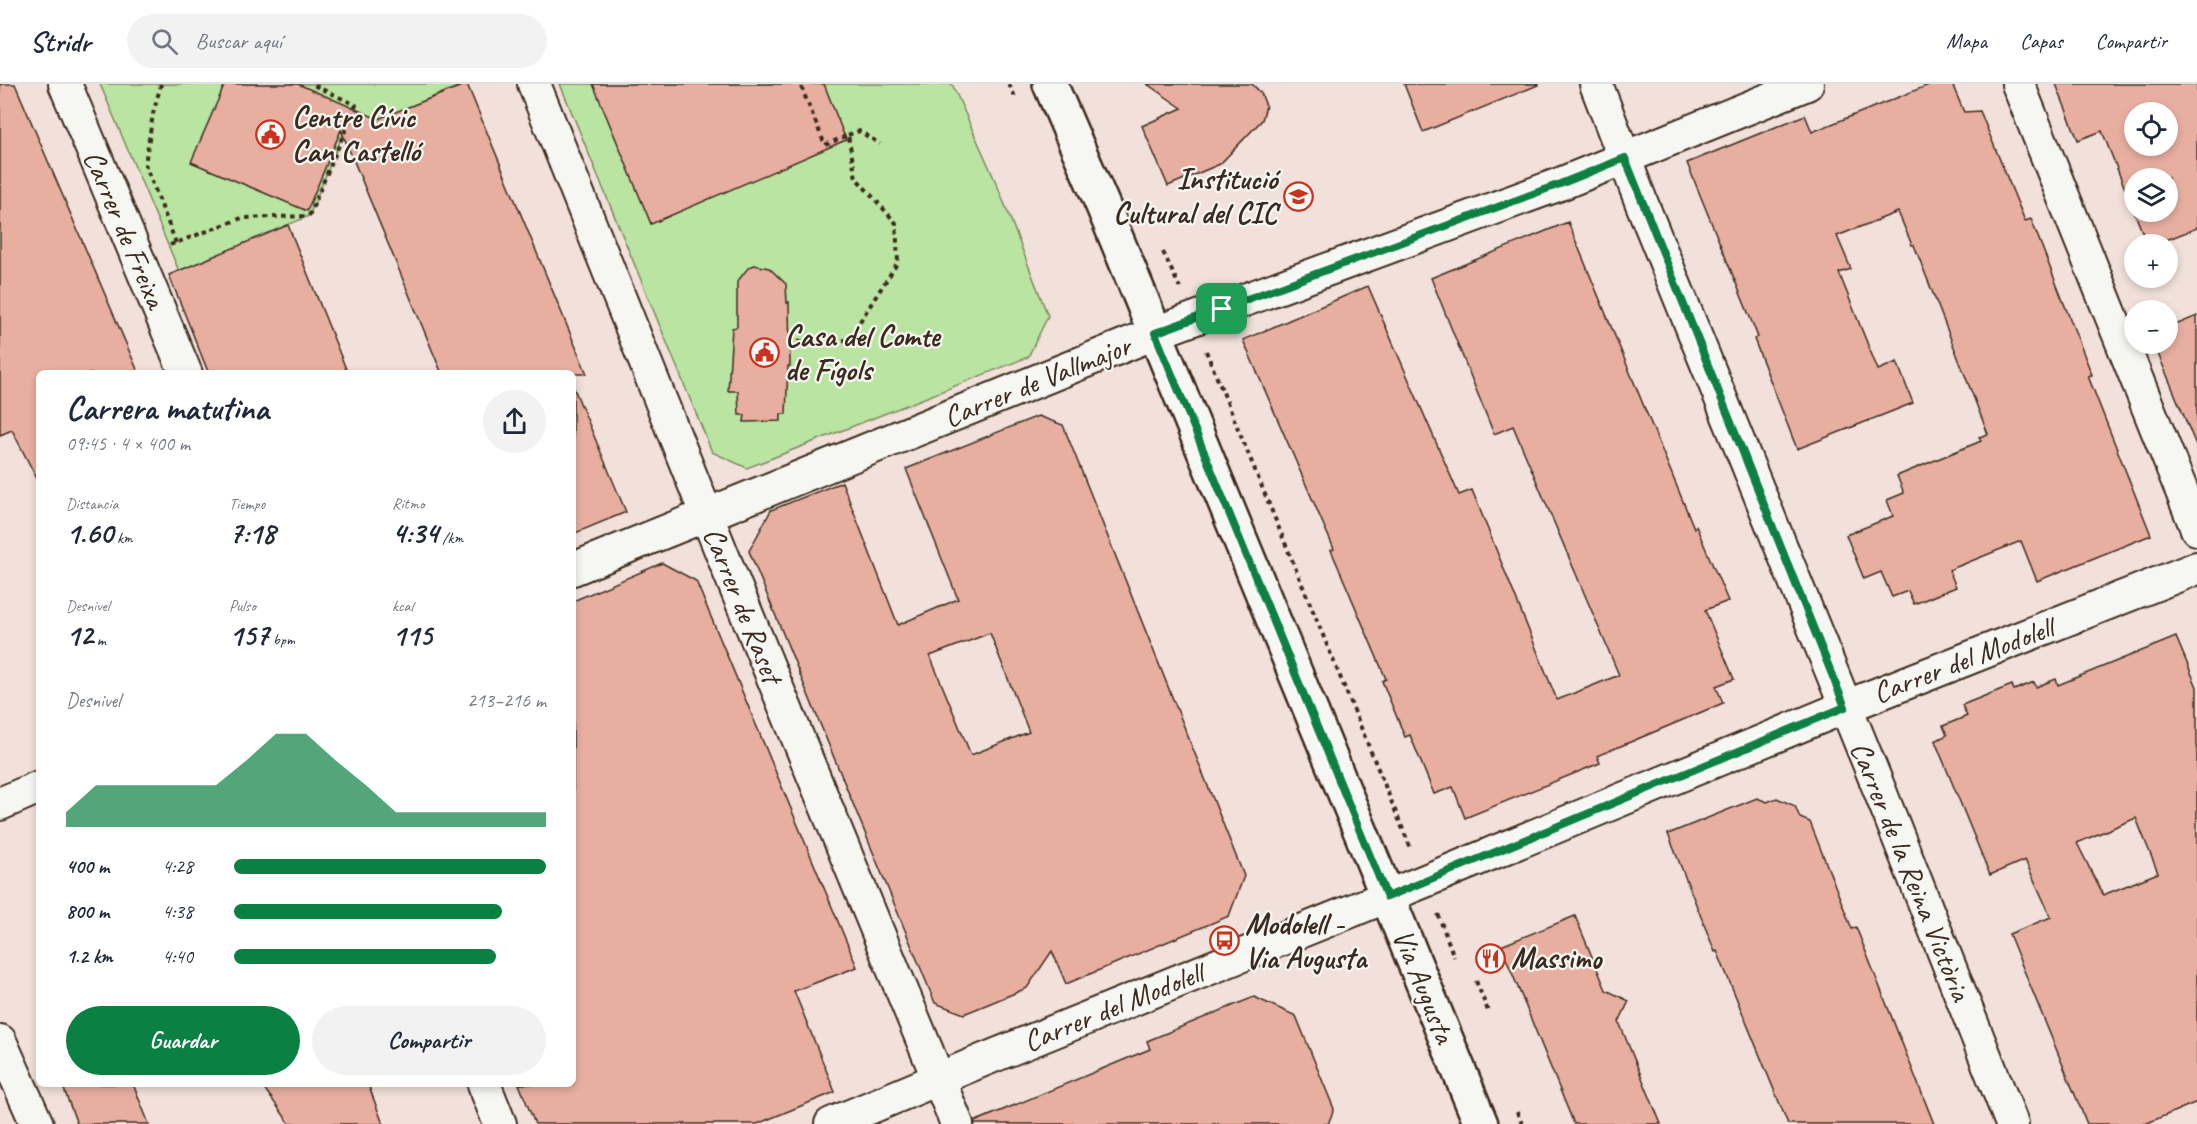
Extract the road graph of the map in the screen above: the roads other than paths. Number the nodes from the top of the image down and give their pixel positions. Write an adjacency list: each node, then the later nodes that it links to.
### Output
1 (65, 84): 9 (street, Carrer de Freixa)
2 (534, 84): 10 (street, Carrer de Raset)
3 (1050, 84): 8 (main road, Via Augusta)
4 (1596, 84): 7 (street, Carrer de la Reina Victòria)
5 (1806, 84): 7 (street, Carrer de Vallmajor)
6 (2018, 84): 11 (street)
7 (1625, 158): 8 (street, Carrer de Vallmajor); 14 (street, Carrer de la Reina Victòria)
8 (1155, 333): 10 (street, Carrer de Vallmajor); 17 (main road, Via Augusta)
9 (184, 370)
10 (707, 515): 12 (street, Carrer de Vallmajor); 19 (street, Carrer de Raset)
11 (2197, 529)
12 (576, 568)
13 (2197, 568): 14 (street, Carrer del Modolell)
14 (1845, 707): 17 (street, Carrer del Modolell); 26 (street, Carrer de la Reina Victòria)
15 (36, 788): 16 (street)
16 (0, 804)
17 (1387, 897): 19 (street, Carrer del Modolell); 25 (main road, Via Augusta)
18 (0, 1041): 21 (street)
19 (938, 1079): 23 (street, Carrer del Modolell); 24 (street, Carrer de Raset)
20 (485, 1087): 22 (street)
21 (37, 1124)
22 (500, 1124)
23 (831, 1124)
24 (957, 1124)
25 (1481, 1124)
26 (2012, 1124)

